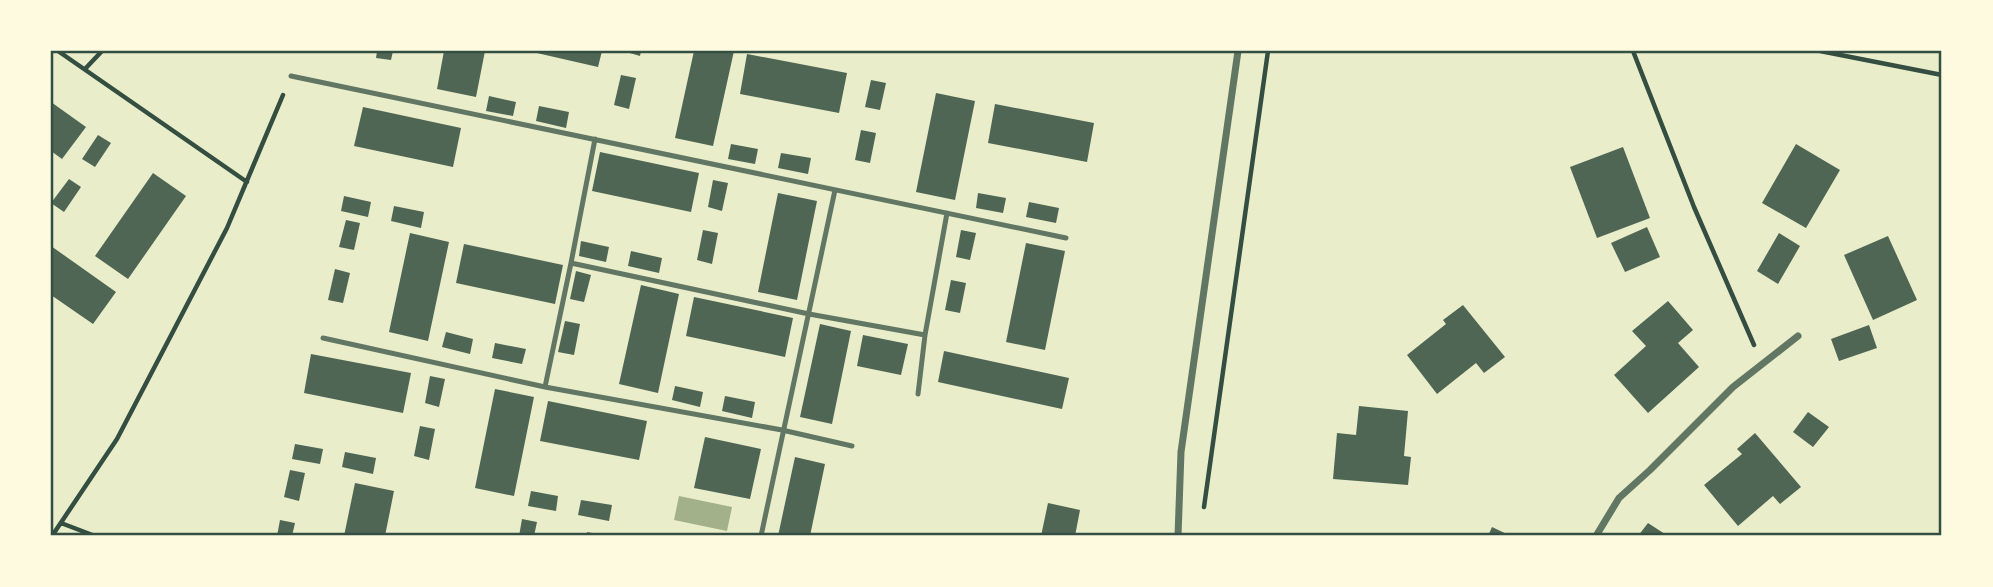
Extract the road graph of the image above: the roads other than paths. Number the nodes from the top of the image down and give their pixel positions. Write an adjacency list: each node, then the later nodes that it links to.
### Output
1 (1238, 51): 17 (street)
2 (291, 76): 3 (lane)
3 (595, 139): 4 (lane); 7 (lane)
4 (835, 190): 5 (lane); 8 (lane)
5 (947, 213): 6 (lane); 9 (lane)
6 (1066, 238)
7 (571, 263): 8 (lane); 12 (lane)
8 (809, 314): 9 (lane); 14 (lane)
9 (925, 335): 13 (lane)
10 (1798, 337): 18 (street)
11 (323, 338): 12 (lane)
12 (544, 387): 14 (lane)
13 (918, 394)
14 (782, 430): 15 (lane); 16 (lane)
15 (852, 446)
16 (761, 536)
17 (1178, 536)
18 (1596, 536)

